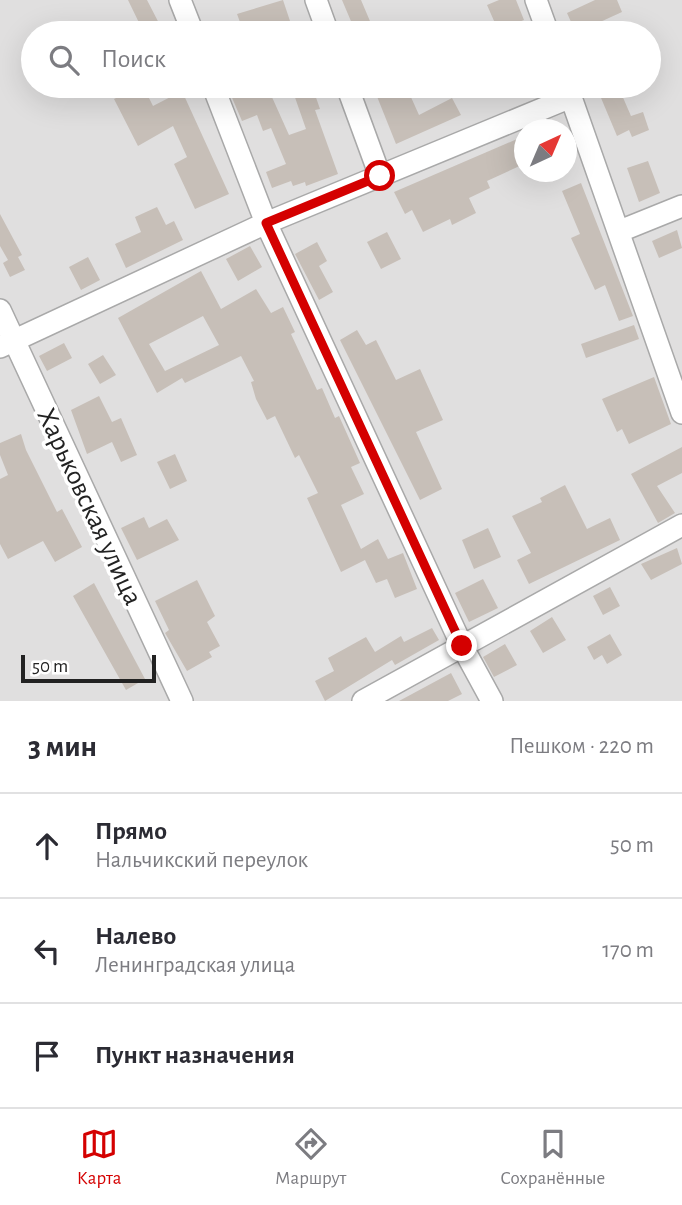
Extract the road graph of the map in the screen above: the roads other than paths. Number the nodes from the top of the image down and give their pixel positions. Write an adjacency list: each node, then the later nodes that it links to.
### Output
1 (180, 0): 4 (street)
2 (316, 0): 5 (street)
3 (536, 0): 6 (street)
4 (188, 21)
5 (324, 21)
6 (544, 21)
7 (218, 98): 13 (street)
8 (351, 98): 11 (street)
9 (553, 98): 11 (street)
10 (572, 98): 14 (street)
11 (380, 176): 13 (street)
12 (682, 206): 14 (street)
13 (266, 223): 16 (street); 19 (street)
14 (620, 231): 17 (street)
15 (0, 310): 16 (street, Харьковская улица)
16 (7, 344): 20 (street, Харьковская улица)
17 (682, 413)
18 (682, 526): 19 (street)
19 (462, 646): 21 (street); 22 (street)
20 (182, 701)
21 (363, 701)
22 (492, 701)

